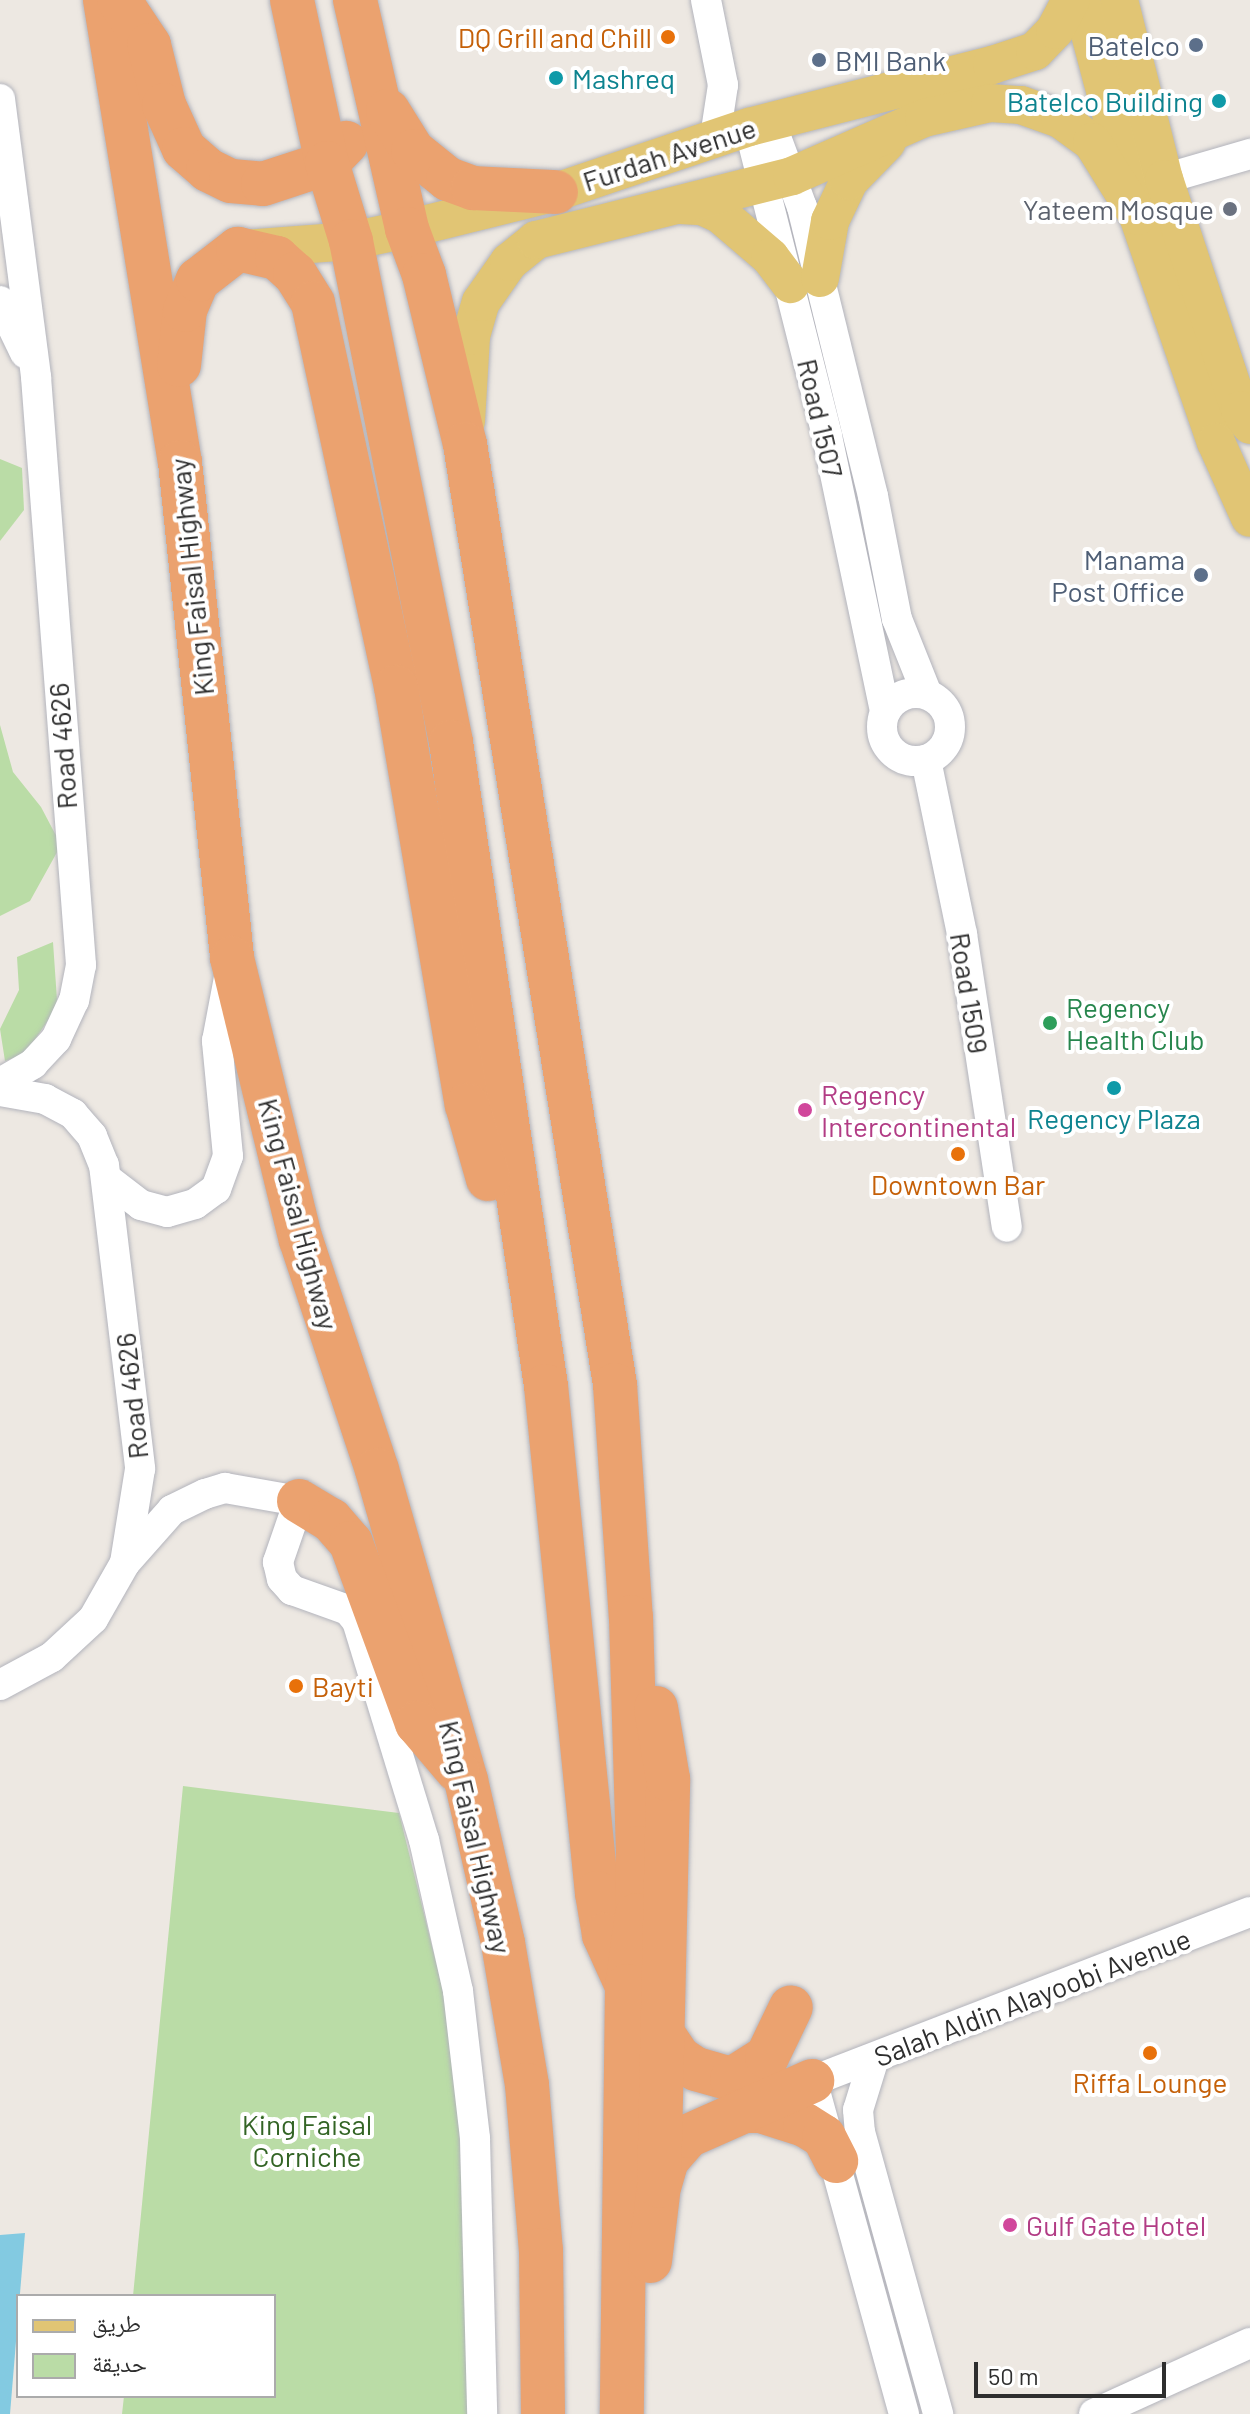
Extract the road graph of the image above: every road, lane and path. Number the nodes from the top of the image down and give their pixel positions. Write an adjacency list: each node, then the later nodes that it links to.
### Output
1 (105, 0): 28 (highway, King Faisal Highway)
2 (119, 0): 14 (highway)
3 (292, 0): 14 (highway)
4 (355, 0): 9 (highway)
5 (706, 0): 12 (street)
6 (1071, 0): 12 (main road, Furdah Avenue)
7 (1081, 0): 19 (main road)
8 (1119, 0): 16 (main road)
9 (374, 88): 14 (highway); 18 (highway); 20 (highway)
10 (0, 99): 25 (street, Road 4626)
11 (924, 118): 15 (main road, Furdah Avenue); 19 (main road, Furdah Avenue); 23 (main road)
12 (745, 128): 15 (street, Road 1507); 18 (main road, Furdah Avenue)
13 (1250, 154): 16 (street)
14 (327, 163): 21 (highway)
15 (779, 179): 17 (main road, Furdah Avenue); 23 (street, Road 1507)
16 (1164, 179): 26 (main road)
17 (673, 205): 18 (main road, Furdah Avenue); 23 (main road)
18 (562, 211): 20 (main road, Furdah Avenue); 27 (main road)
19 (1138, 216): 29 (main road)
20 (407, 229): 21 (main road, Furdah Avenue); 27 (highway)
21 (351, 241): 22 (main road, Furdah Avenue); 38 (highway)
22 (238, 249): 28 (highway); 38 (highway)
23 (805, 281): 30 (street, Road 1507); 31 (street, Road 1507)
24 (0, 301): 25 (street, Road 4626)
25 (36, 377): 34 (street, Road 4626)
26 (1247, 409)
27 (465, 444): 41 (highway)
28 (180, 462): 33 (highway, King Faisal Highway)
29 (1250, 518)
30 (927, 694): 31 (street); 32 (street)
31 (885, 712): 32 (street)
32 (929, 759): 37 (street, Road 1509)
33 (232, 958): 36 (street); 43 (highway, King Faisal Highway)
34 (0, 1083)
35 (0, 1091): 36 (street, Road 4626)
36 (107, 1179): 40 (street, Road 4626)
37 (1007, 1227)
38 (546, 1386): 45 (highway)
39 (299, 1501): 40 (street, Road 4626); 43 (highway); 55 (street, King Faisal Highway)
40 (125, 1563): 42 (street, Road 4626)
41 (631, 1617): 45 (highway); 47 (highway)
42 (0, 1685)
43 (466, 1780): 56 (highway, King Faisal Highway)
44 (1250, 1912): 48 (street, Salah Aldin Alayoobi Avenue)
45 (627, 1986): 57 (highway)
46 (791, 2007): 47 (highway)
47 (665, 2037): 52 (highway)
48 (874, 2058): 49 (street, Salah Aldin Alayoobi Avenue); 60 (street)
49 (812, 2081): 50 (highway); 51 (street)
50 (740, 2111): 51 (highway); 52 (highway)
51 (836, 2161): 59 (street)
52 (659, 2186): 58 (highway)
53 (1250, 2343): 54 (street)
54 (1128, 2408): 61 (street)
55 (482, 2414)
56 (543, 2414)
57 (622, 2414)
58 (628, 2414)
59 (904, 2414)
60 (938, 2414)
61 (1094, 2414)

